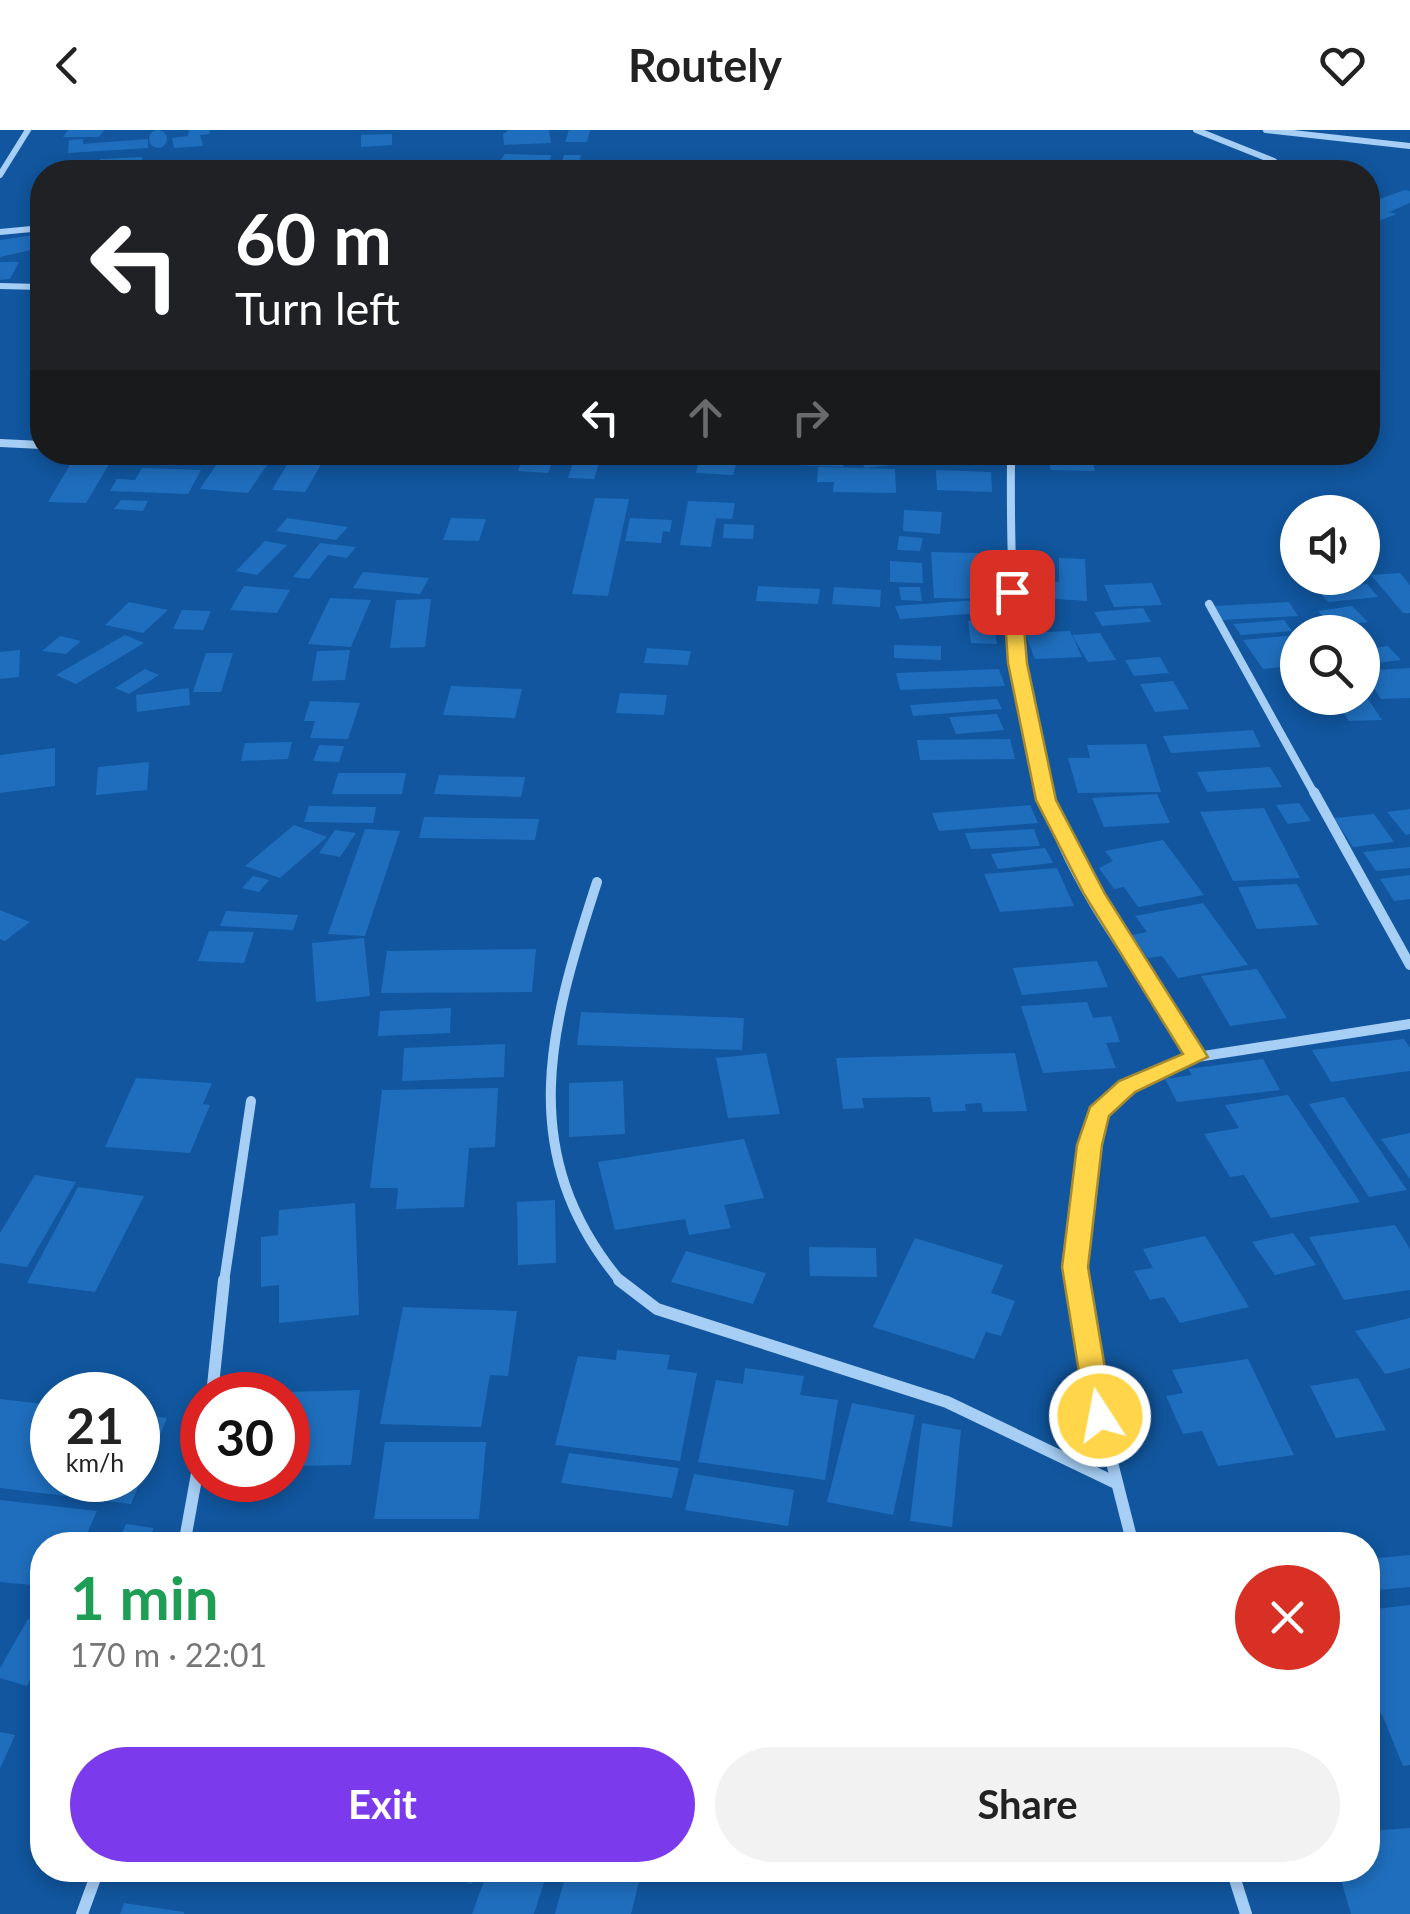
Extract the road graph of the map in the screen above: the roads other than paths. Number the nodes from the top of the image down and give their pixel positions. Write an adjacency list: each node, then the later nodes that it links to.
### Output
1 (28, 130): 6 (street)
2 (1196, 130): 5 (street)
3 (1266, 130): 4 (street)
4 (1410, 146)
5 (1271, 160)
6 (0, 176)
7 (30, 229): 8 (street)
8 (0, 232)
9 (0, 286): 10 (street)
10 (30, 287)
11 (0, 443): 12 (street)
12 (30, 445)
13 (1011, 465): 18 (street)
14 (1209, 604): 16 (street)
15 (597, 882): 21 (street)
16 (1410, 965)
17 (1410, 1024): 18 (street)
18 (1197, 1057): 21 (street)
19 (251, 1101): 20 (street)
20 (214, 1372)
21 (1114, 1482): 24 (street)
22 (192, 1502): 23 (street)
23 (186, 1532)
24 (1129, 1532)
25 (94, 1882): 27 (street)
26 (1236, 1882): 28 (street)
27 (82, 1914)
28 (1246, 1914)

